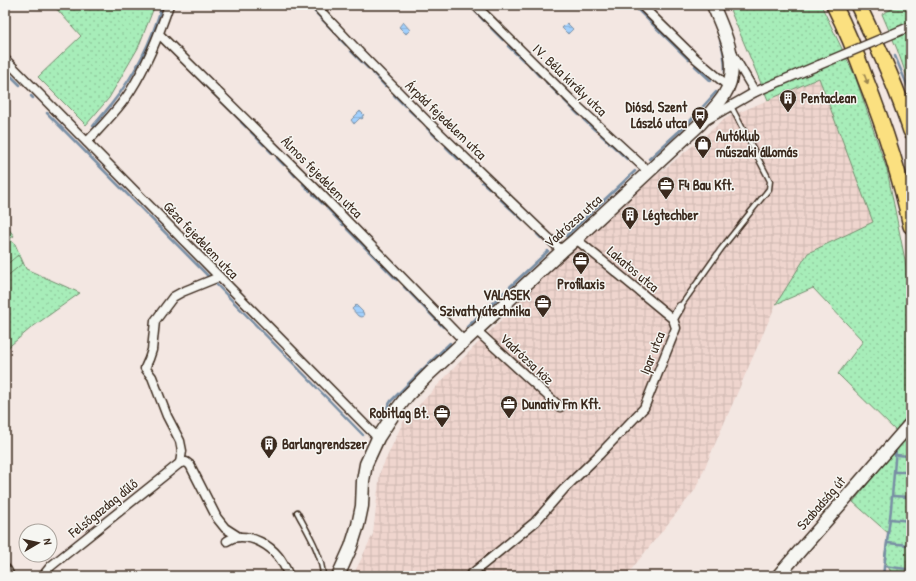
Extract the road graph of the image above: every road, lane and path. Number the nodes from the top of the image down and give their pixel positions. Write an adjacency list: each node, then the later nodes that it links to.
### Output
1 (169, 5): 9 (street)
2 (315, 5): 23 (street, Árpád fejedelem utca)
3 (475, 5): 20 (street, IV. Béla király utca)
4 (641, 5): 13 (street)
5 (713, 5): 10 (street, Vadrózsa utca)
6 (834, 5): 21 (highway, one-way to 21)
7 (858, 5): 18 (highway)
8 (910, 27): 14 (street, bridge)
9 (159, 34): 19 (street); 28 (street, Álmos fejedelem utca)
10 (731, 51): 12 (street); 13 (street, Vadrózsa utca)
11 (5, 60): 19 (street, Géza fejedelem utca)
12 (748, 80): 14 (street); 15 (street)
13 (728, 86): 17 (street, Vadrózsa utca)
14 (769, 86): 15 (street)
15 (755, 92): 16 (street)
16 (731, 106): 17 (street); 25 (lane, Ipar utca)
17 (700, 124): 20 (street, Vadrózsa utca)
18 (911, 131)
19 (87, 142): 24 (street, Géza fejedelem utca)
20 (649, 172): 22 (street, Vadrózsa utca)
21 (911, 226)
22 (576, 239): 23 (street, Vadrózsa utca); 26 (street, Lakatos utca)
23 (562, 251): 27 (street, Vadrózsa utca)
24 (219, 277): 31 (street, Géza fejedelem utca); 32 (street)
25 (680, 307): 26 (street, Ipar utca)
26 (673, 319): 42 (street, Ipar utca)
27 (477, 330): 28 (street, Vadrózsa utca); 29 (street, Vadrózsa köz)
28 (464, 341): 31 (street, Vadrózsa utca)
29 (560, 407)
30 (911, 423): 43 (street, Szabadság út)
31 (378, 438): 41 (street, Vadrózsa utca)
32 (180, 463): 34 (street); 38 (street, Felsőgazdag dűlő)
33 (297, 512): 40 (lane)
34 (239, 537): 35 (street); 39 (street)
35 (226, 541)
36 (5, 568): 37 (street)
37 (10, 576)
38 (44, 576)
39 (288, 576)
40 (323, 576)
41 (338, 576)
42 (469, 576)
43 (778, 576)

